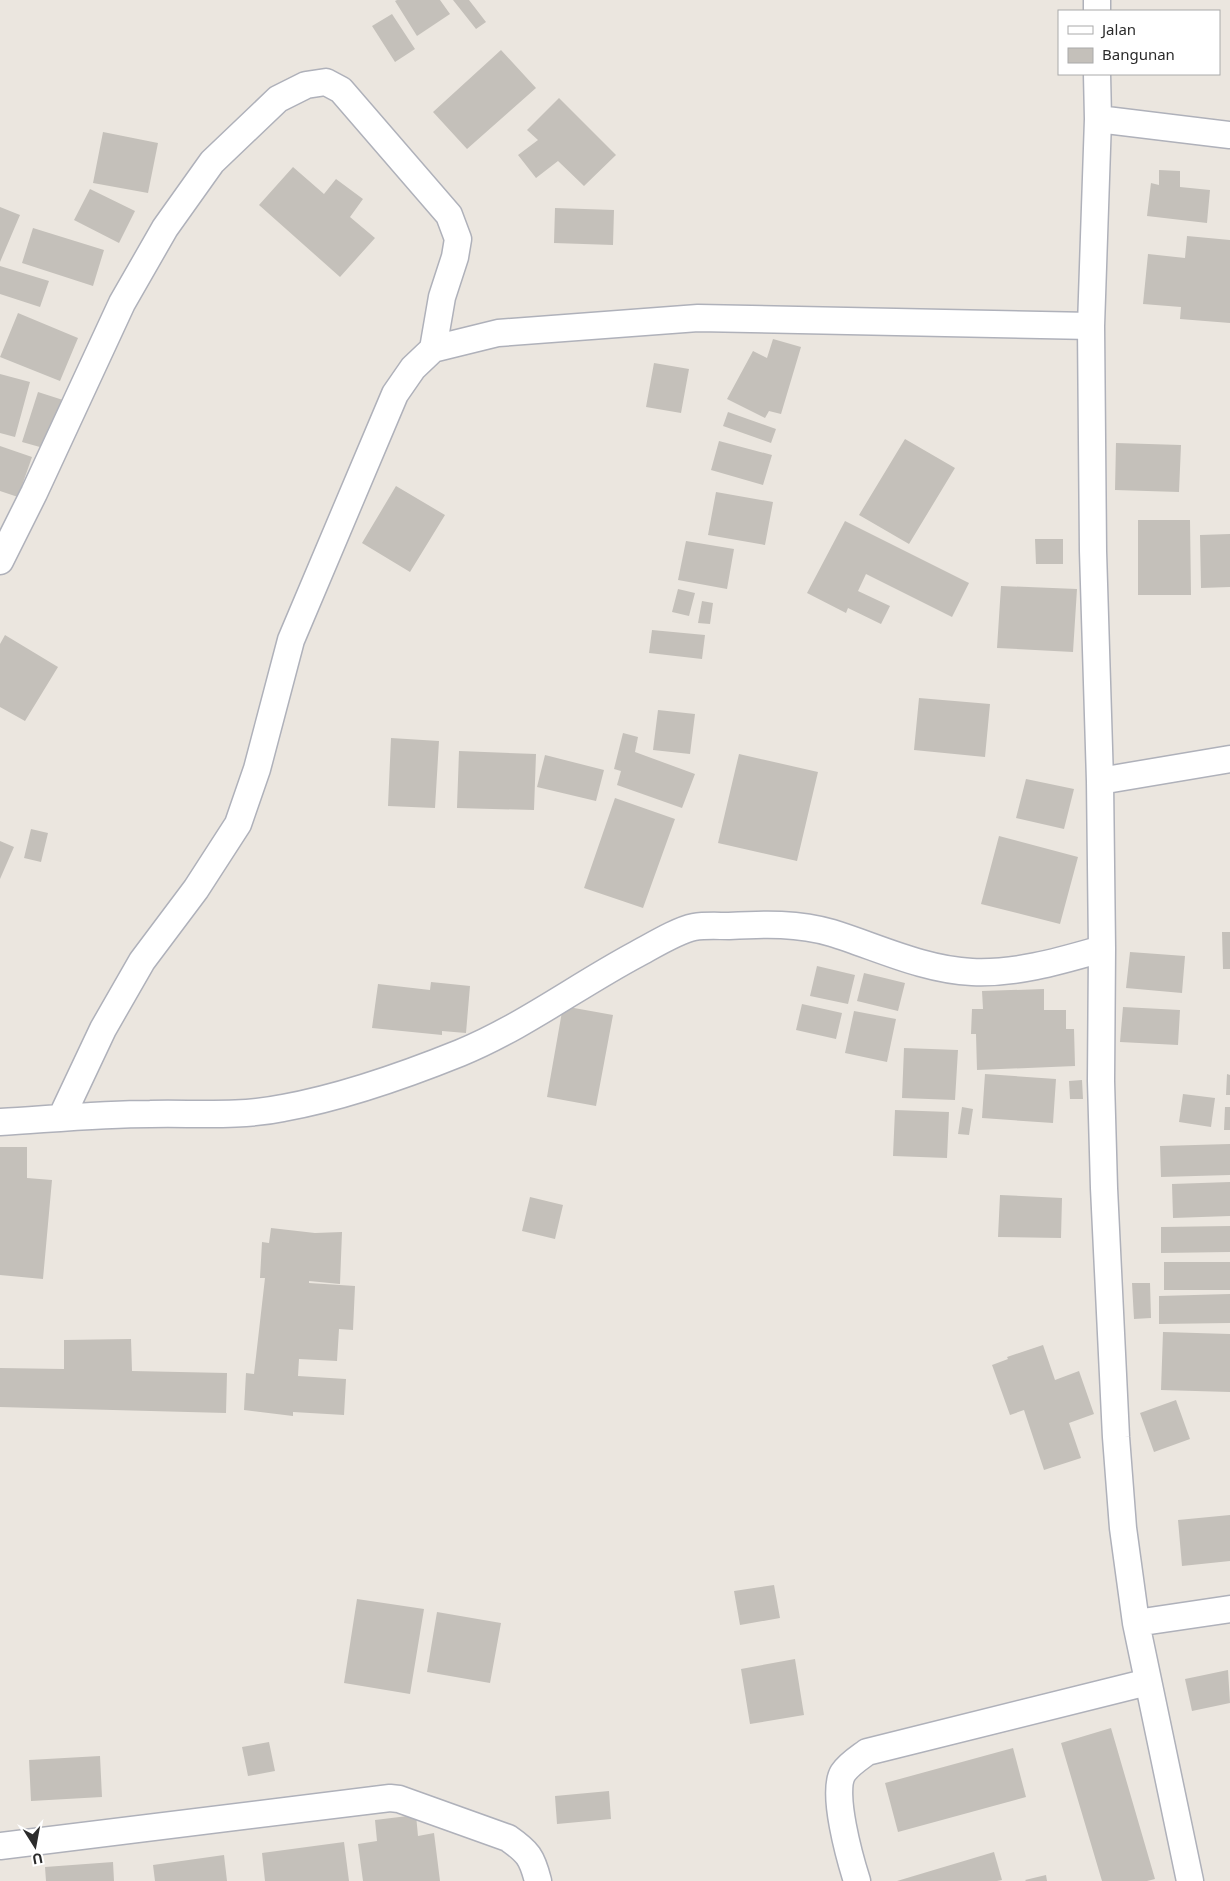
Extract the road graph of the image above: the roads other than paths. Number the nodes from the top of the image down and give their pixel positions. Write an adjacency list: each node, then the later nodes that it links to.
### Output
1 (1097, 75): 2 (street)
2 (1098, 119): 3 (street); 4 (street)
3 (1230, 135)
4 (1091, 326): 5 (street); 8 (street)
5 (433, 349): 6 (street); 10 (street)
6 (0, 561)
7 (1230, 760): 8 (street)
8 (1100, 781): 9 (street)
9 (1102, 949): 10 (street); 13 (street)
10 (61, 1118): 11 (street)
11 (0, 1122)
12 (1230, 1609): 13 (street)
13 (1136, 1623): 14 (street)
14 (1148, 1682): 16 (street); 18 (street)
15 (0, 1846): 17 (street)
16 (850, 1880)
17 (538, 1881)
18 (1190, 1881)

